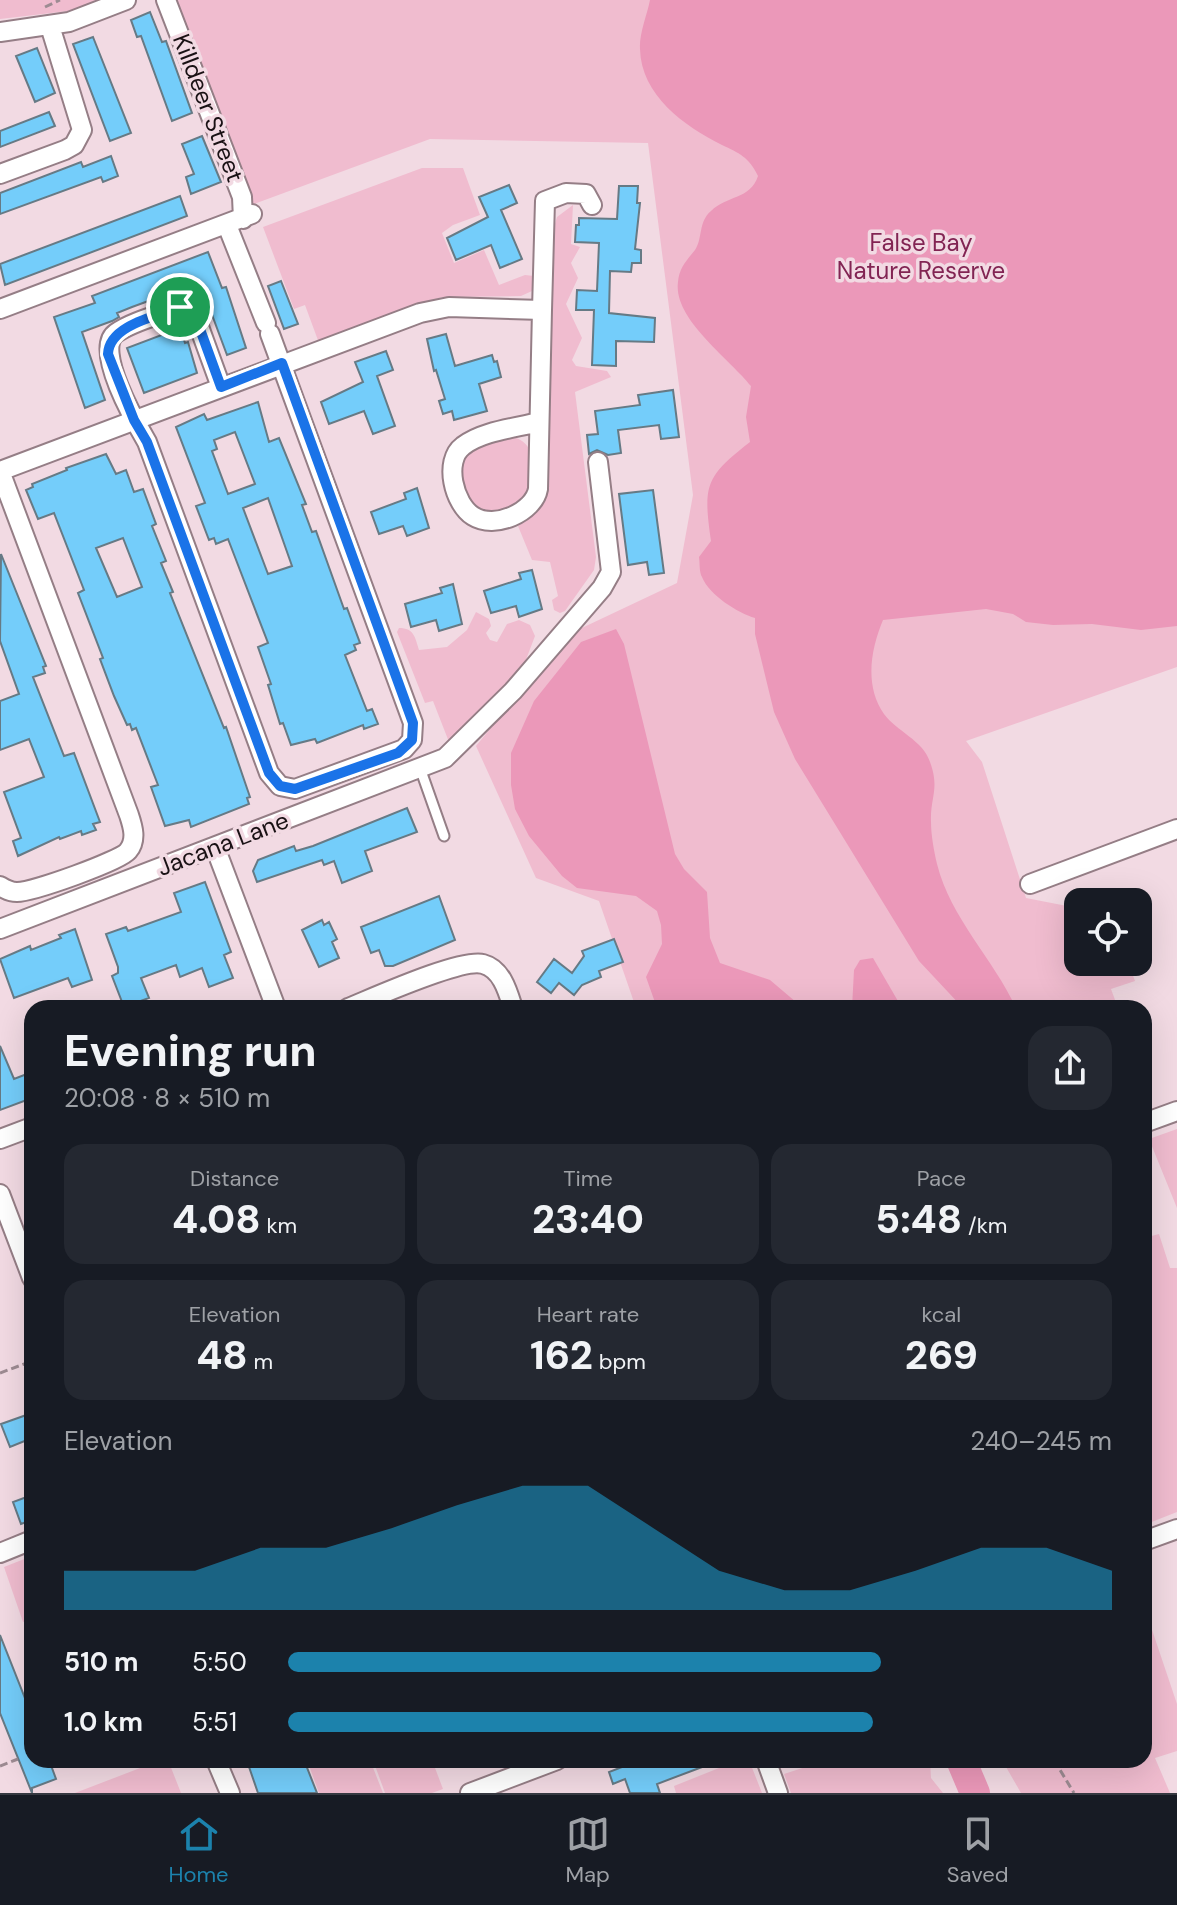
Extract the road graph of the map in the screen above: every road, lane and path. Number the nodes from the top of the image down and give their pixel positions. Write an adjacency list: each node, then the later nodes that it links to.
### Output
1 (126, 0): 3 (street)
2 (166, 0): 7 (street, Killdeer Street)
3 (50, 26): 4 (street); 5 (street)
4 (0, 32)
5 (0, 174)
6 (592, 205): 9 (street)
7 (241, 219): 8 (street); 10 (street, Killdeer Street)
8 (0, 309)
9 (542, 310): 10 (street); 13 (street)
10 (282, 363): 11 (street); 12 (street, Killdeer Street)
11 (221, 387): 12 (street); 12 (street, Killdeer Street)
12 (134, 420): 15 (street)
13 (539, 422): 13 (street)
14 (598, 462): 16 (street, Jacana Lane)
15 (0, 471): 21 (street)
16 (420, 768): 18 (lane); 19 (street, Jacana Lane)
17 (1177, 829): 20 (street)
18 (444, 836)
19 (215, 847): 22 (street, Jacana Lane); 23 (street)
20 (1030, 884)
21 (0, 886)
22 (0, 929)
23 (273, 1000)
24 (369, 1000): 25 (street)
25 (510, 1000)
26 (1177, 1111): 27 (street)
27 (1152, 1120)
28 (24, 1130): 29 (street)
29 (0, 1139)
30 (0, 1194): 31 (street)
31 (24, 1257)
32 (24, 1364): 33 (path)
33 (0, 1373)
34 (1176, 1531): 35 (street)
35 (1152, 1538)
36 (24, 1543): 37 (street)
37 (0, 1553)
38 (18, 1759): 39 (path)
39 (0, 1766)
40 (219, 1768): 44 (street)
41 (536, 1768): 45 (street)
42 (769, 1768): 46 (street)
43 (1059, 1768): 47 (path)
44 (230, 1793)
45 (470, 1793)
46 (778, 1793)
47 (1074, 1793)

